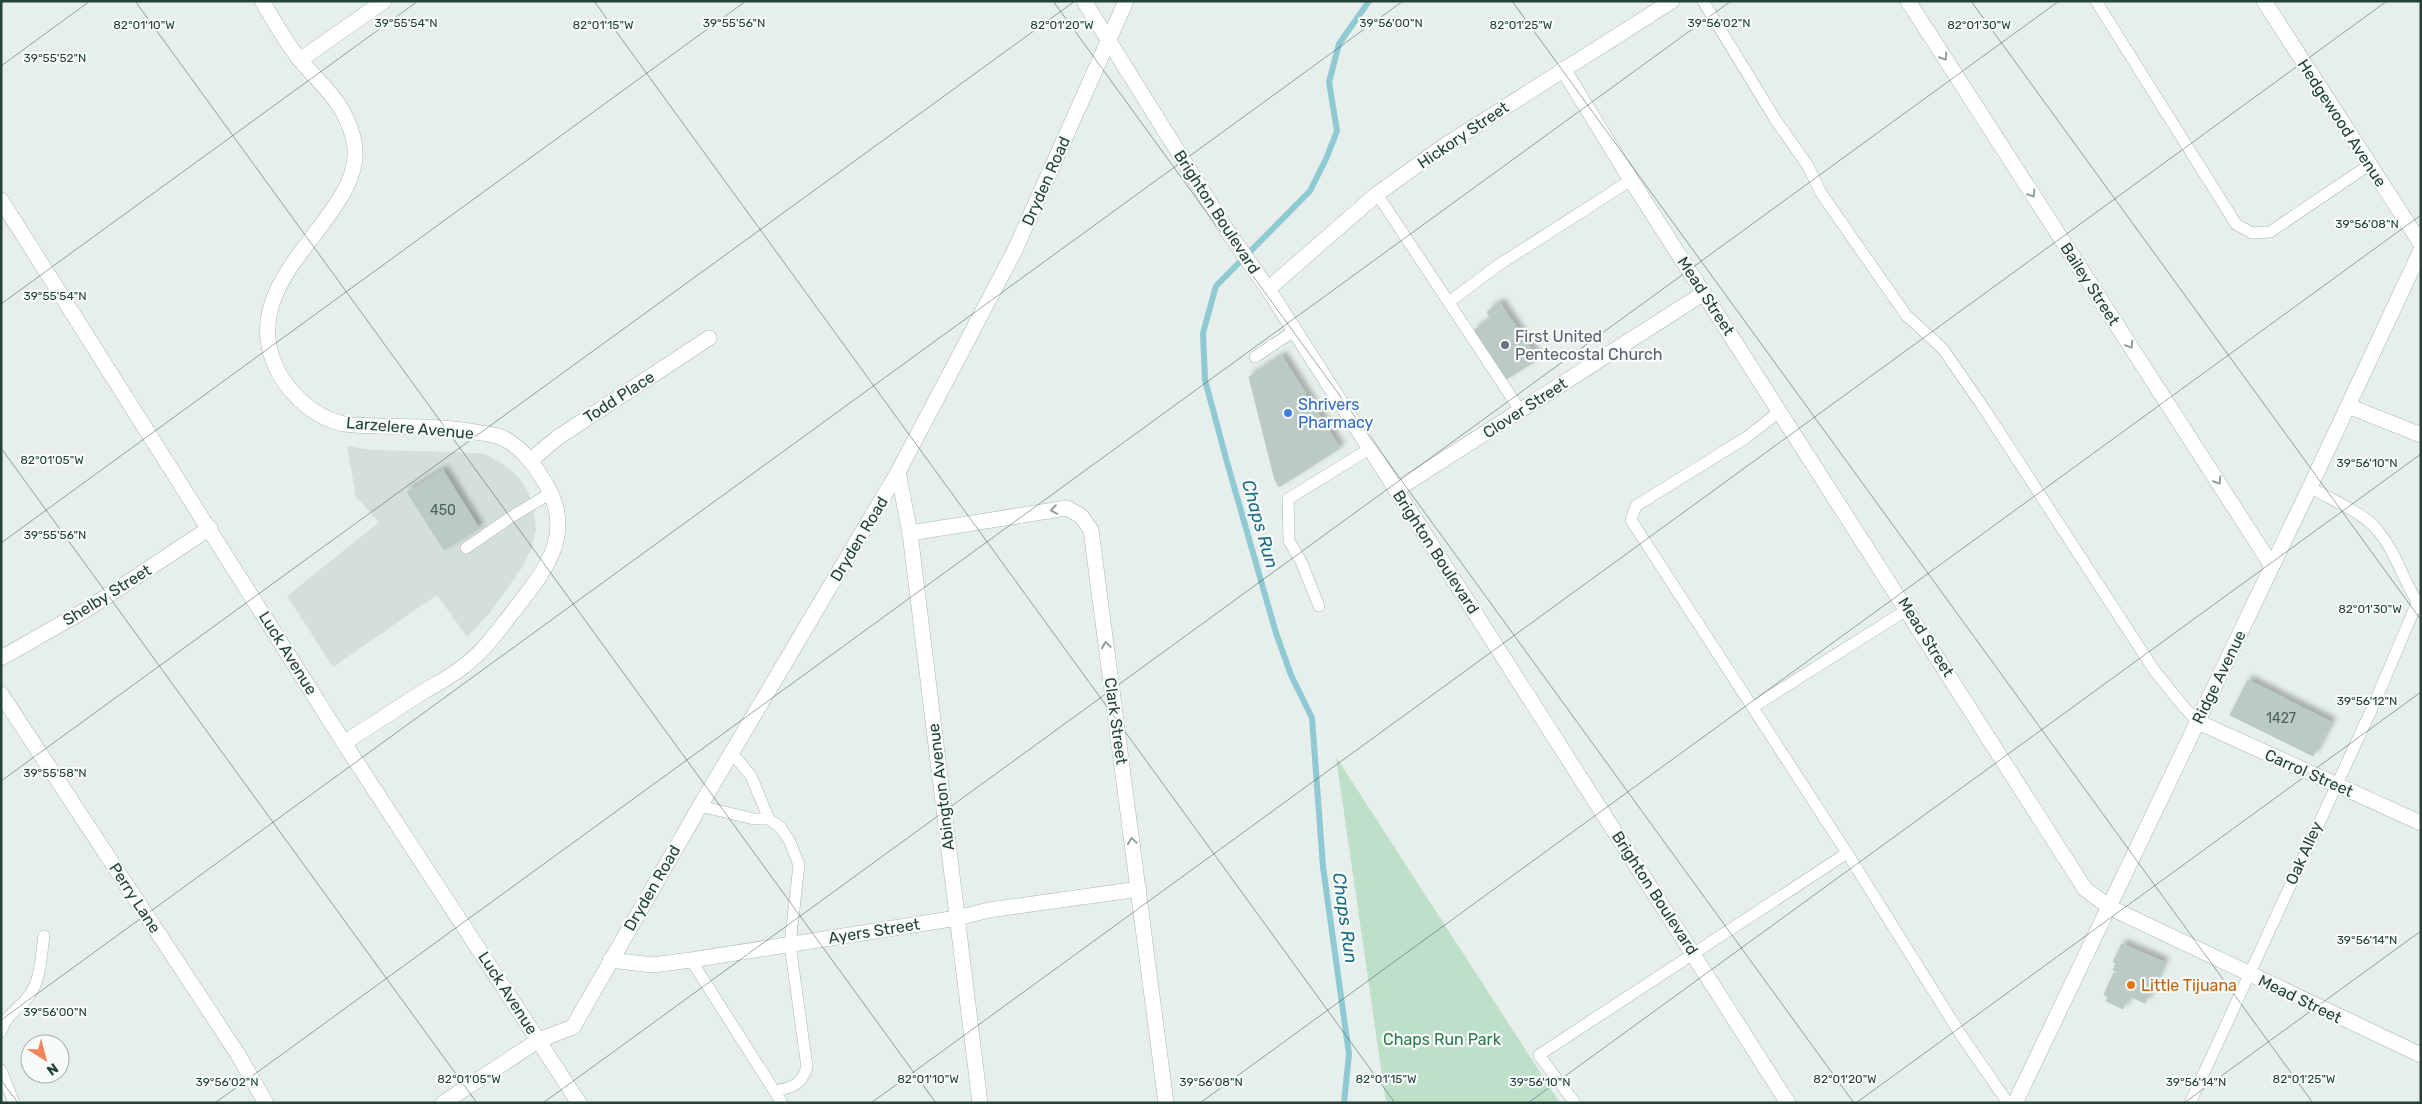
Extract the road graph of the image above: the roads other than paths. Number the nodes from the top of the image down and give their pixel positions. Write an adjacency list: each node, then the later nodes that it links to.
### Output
1 (262, 1): 11 (street, Larzelere Avenue)
2 (384, 1): 11 (street)
3 (1084, 1): 10 (street, Brighton Boulevard)
4 (1126, 1): 10 (street, Dryden Road)
5 (1672, 1): 12 (street, Hickory Street)
6 (1703, 1): 45 (lane)
7 (1908, 1): 38 (street, Bailey Street, one-way to 38)
8 (2096, 1): 13 (lane)
9 (2264, 1): 13 (street, Hedgewood Avenue)
10 (1109, 41): 19 (street, Brighton Boulevard); 31 (street, Dryden Road)
11 (300, 60): 30 (street, Larzelere Avenue)
12 (1563, 69): 14 (street, Mead Street); 15 (street, Hickory Street)
13 (2369, 165): 17 (street, Hedgewood Avenue)
14 (1631, 180): 20 (street, Mead Street); 21 (lane)
15 (1377, 194): 19 (street, Hickory Street); 21 (lane)
16 (1, 200): 35 (street, Luck Avenue)
17 (2421, 244)
18 (2421, 250): 25 (street, Ridge Avenue)
19 (1268, 290): 22 (street, Brighton Boulevard)
20 (1704, 293): 26 (street, Clover Street); 27 (street, Mead Street)
21 (1449, 302): 26 (lane)
22 (1294, 331): 24 (lane); 29 (street, Brighton Boulevard)
23 (708, 338): 30 (street, Todd Place)
24 (1255, 357)
25 (2348, 406): 28 (street); 32 (street, Ridge Avenue)
26 (1520, 410): 33 (street, Clover Street)
27 (1780, 411): 41 (street, Mead Street); 44 (lane)
28 (2421, 435)
29 (1369, 449): 33 (street, Brighton Boulevard); 40 (lane)
30 (532, 459): 34 (street, Larzelere Avenue)
31 (898, 472): 36 (street, Abington Avenue); 47 (street, Dryden Road)
32 (2310, 487): 38 (street, Ridge Avenue); 39 (lane)
33 (1396, 490): 58 (street, Brighton Boulevard)
34 (551, 493): 37 (lane); 46 (street, Larzelere Avenue)
35 (210, 528): 42 (street, Shelby Street); 46 (street, Luck Avenue)
36 (910, 533): 53 (street, Clark Street, one-way to 36); 55 (street, Abington Avenue)
37 (466, 548)
38 (2272, 566): 45 (street, Ridge Avenue)
39 (2419, 605): 48 (lane, Oak Alley)
40 (1319, 606)
41 (1908, 609): 44 (lane); 54 (street, Mead Street)
42 (1, 658)
43 (1, 694): 69 (street, Perry Lane)
44 (1752, 707): 52 (lane)
45 (2198, 722): 48 (street, Carrol Street); 54 (street, Ridge Avenue)
46 (344, 743): 63 (street, Luck Avenue)
47 (732, 753): 49 (street, Dryden Road); 50 (lane)
48 (2335, 785): 51 (street, Carrol Street); 61 (lane, Oak Alley)
49 (700, 806): 50 (lane); 59 (street, Dryden Road)
50 (769, 819): 57 (lane)
51 (2421, 823)
52 (1847, 853): 58 (lane); 67 (lane)
53 (1139, 889): 55 (street, Ayers Street); 74 (street, Clark Street)
54 (2109, 907): 61 (street, Mead Street); 67 (street, Ridge Avenue)
55 (957, 918): 57 (street, Ayers Street); 73 (street, Abington Avenue)
56 (44, 936): 62 (lane)
57 (790, 944): 60 (street, Ayers Street); 66 (lane)
58 (1694, 954): 75 (lane); 76 (street, Brighton Boulevard)
59 (610, 960): 60 (street, Ayers Street); 63 (street, Dryden Road)
60 (691, 960): 66 (lane)
61 (2250, 974): 64 (street, Mead Street); 77 (lane, Oak Alley)
62 (1, 1031)
63 (539, 1040): 70 (street); 71 (street, Luck Avenue)
64 (2421, 1055)
65 (1, 1070): 68 (lane)
66 (775, 1091): 72 (lane)
67 (2017, 1102)
68 (14, 1103)
69 (266, 1103)
70 (443, 1103)
71 (579, 1103)
72 (782, 1103)
73 (980, 1103)
74 (1166, 1103)
75 (1575, 1103)
76 (1788, 1103)
77 (2190, 1103)

